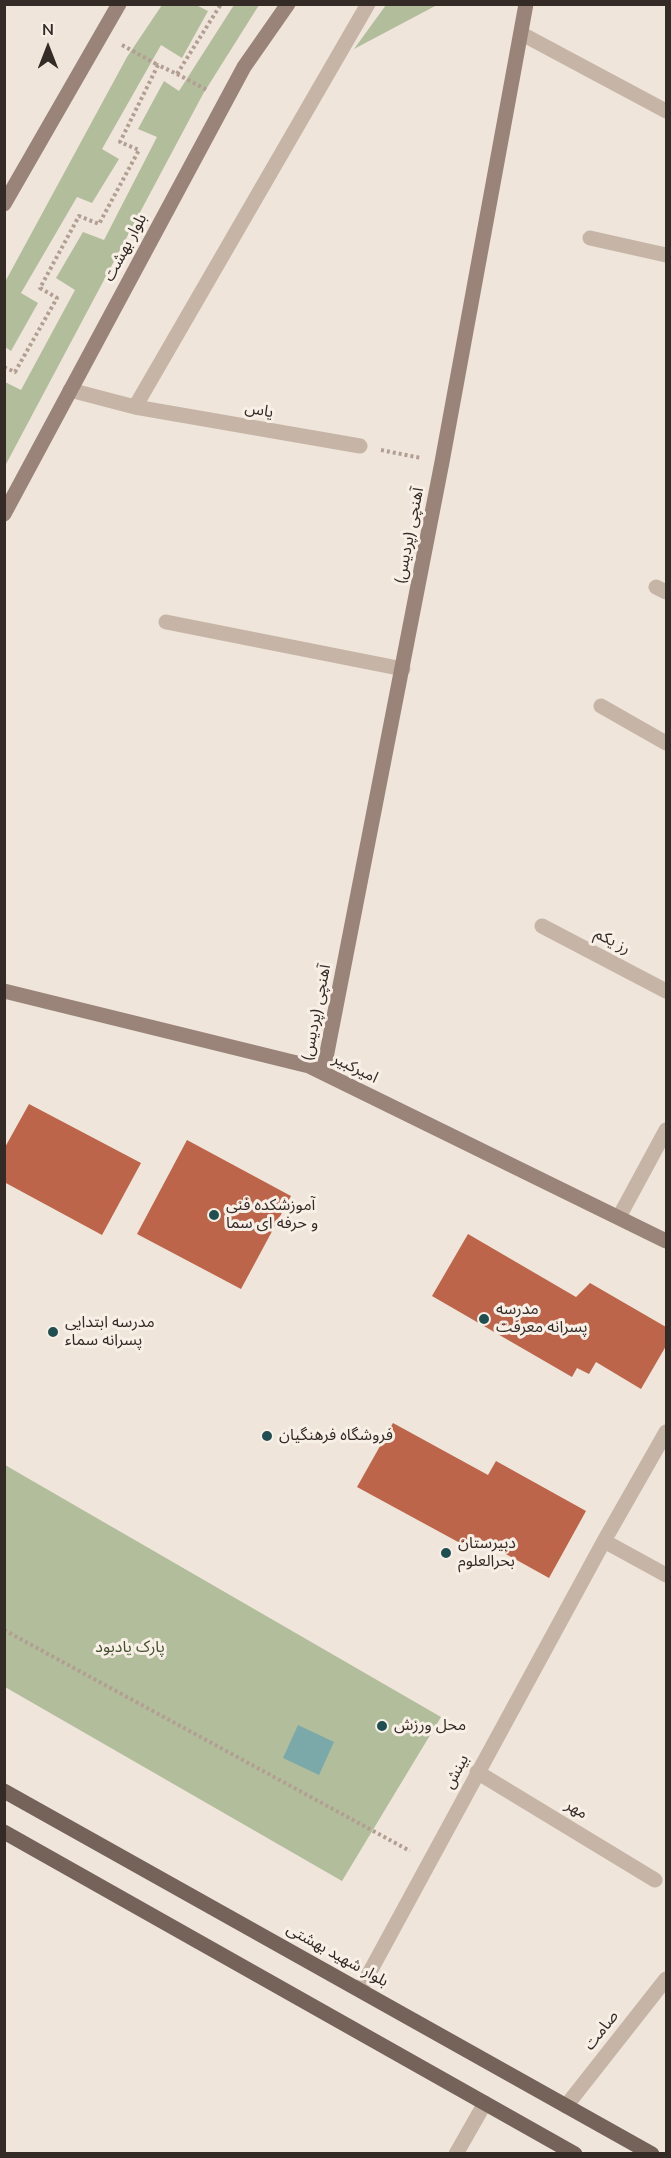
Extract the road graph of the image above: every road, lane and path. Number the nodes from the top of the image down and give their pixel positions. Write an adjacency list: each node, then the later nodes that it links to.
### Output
1 (119, 4): 8 (street)
2 (222, 4): 10 (path)
3 (288, 4): 11 (street, بلوار بهشت)
4 (368, 4): 18 (street)
5 (517, 4): 7 (street)
6 (526, 4): 7 (street, آهنچی (پردیس))
7 (522, 28): 12 (street); 20 (street, آهنچی (پردیس))
8 (102, 34): 9 (path); 13 (street)
9 (158, 65): 10 (path); 16 (path)
10 (177, 74): 11 (path)
11 (226, 100): 17 (street, بلوار بهشت)
12 (666, 111)
13 (4, 204)
14 (590, 237): 15 (street)
15 (666, 255)
16 (4, 368)
17 (70, 390): 18 (street, یاس); 21 (street, بلوار بهشت)
18 (135, 407): 19 (street, یاس)
19 (360, 446): 20 (path)
20 (442, 462): 23 (street, آهنچی (پردیس))
21 (4, 514)
22 (166, 622): 23 (street)
23 (403, 669): 29 (street, آهنچی (پردیس))
24 (601, 706): 25 (street)
25 (666, 743)
26 (542, 926): 27 (street, رز یکم)
27 (666, 991)
28 (4, 992): 29 (street, امیرکبیر)
29 (323, 1073): 31 (street, امیرکبیر)
30 (666, 1130): 31 (street)
31 (619, 1217): 32 (street, امیرکبیر)
32 (666, 1241)
33 (666, 1432): 34 (street, بینش)
34 (604, 1541): 35 (street); 37 (street, بینش)
35 (666, 1575)
36 (4, 1630): 40 (path)
37 (477, 1772): 40 (street, بینش); 41 (street, مهر)
38 (4, 1791): 43 (main road, بلوار شهید بهشتی)
39 (4, 1832): 44 (main road)
40 (429, 1861): 43 (street, بینش)
41 (655, 1880)
42 (666, 1979): 45 (street, صامت)
43 (360, 1990): 45 (main road, بلوار شهید بهشتی)
44 (485, 2103): 46 (street); 47 (main road)
45 (566, 2106): 48 (main road, بلوار شهید بهشتی)
46 (456, 2154)
47 (575, 2154)
48 (652, 2154)

